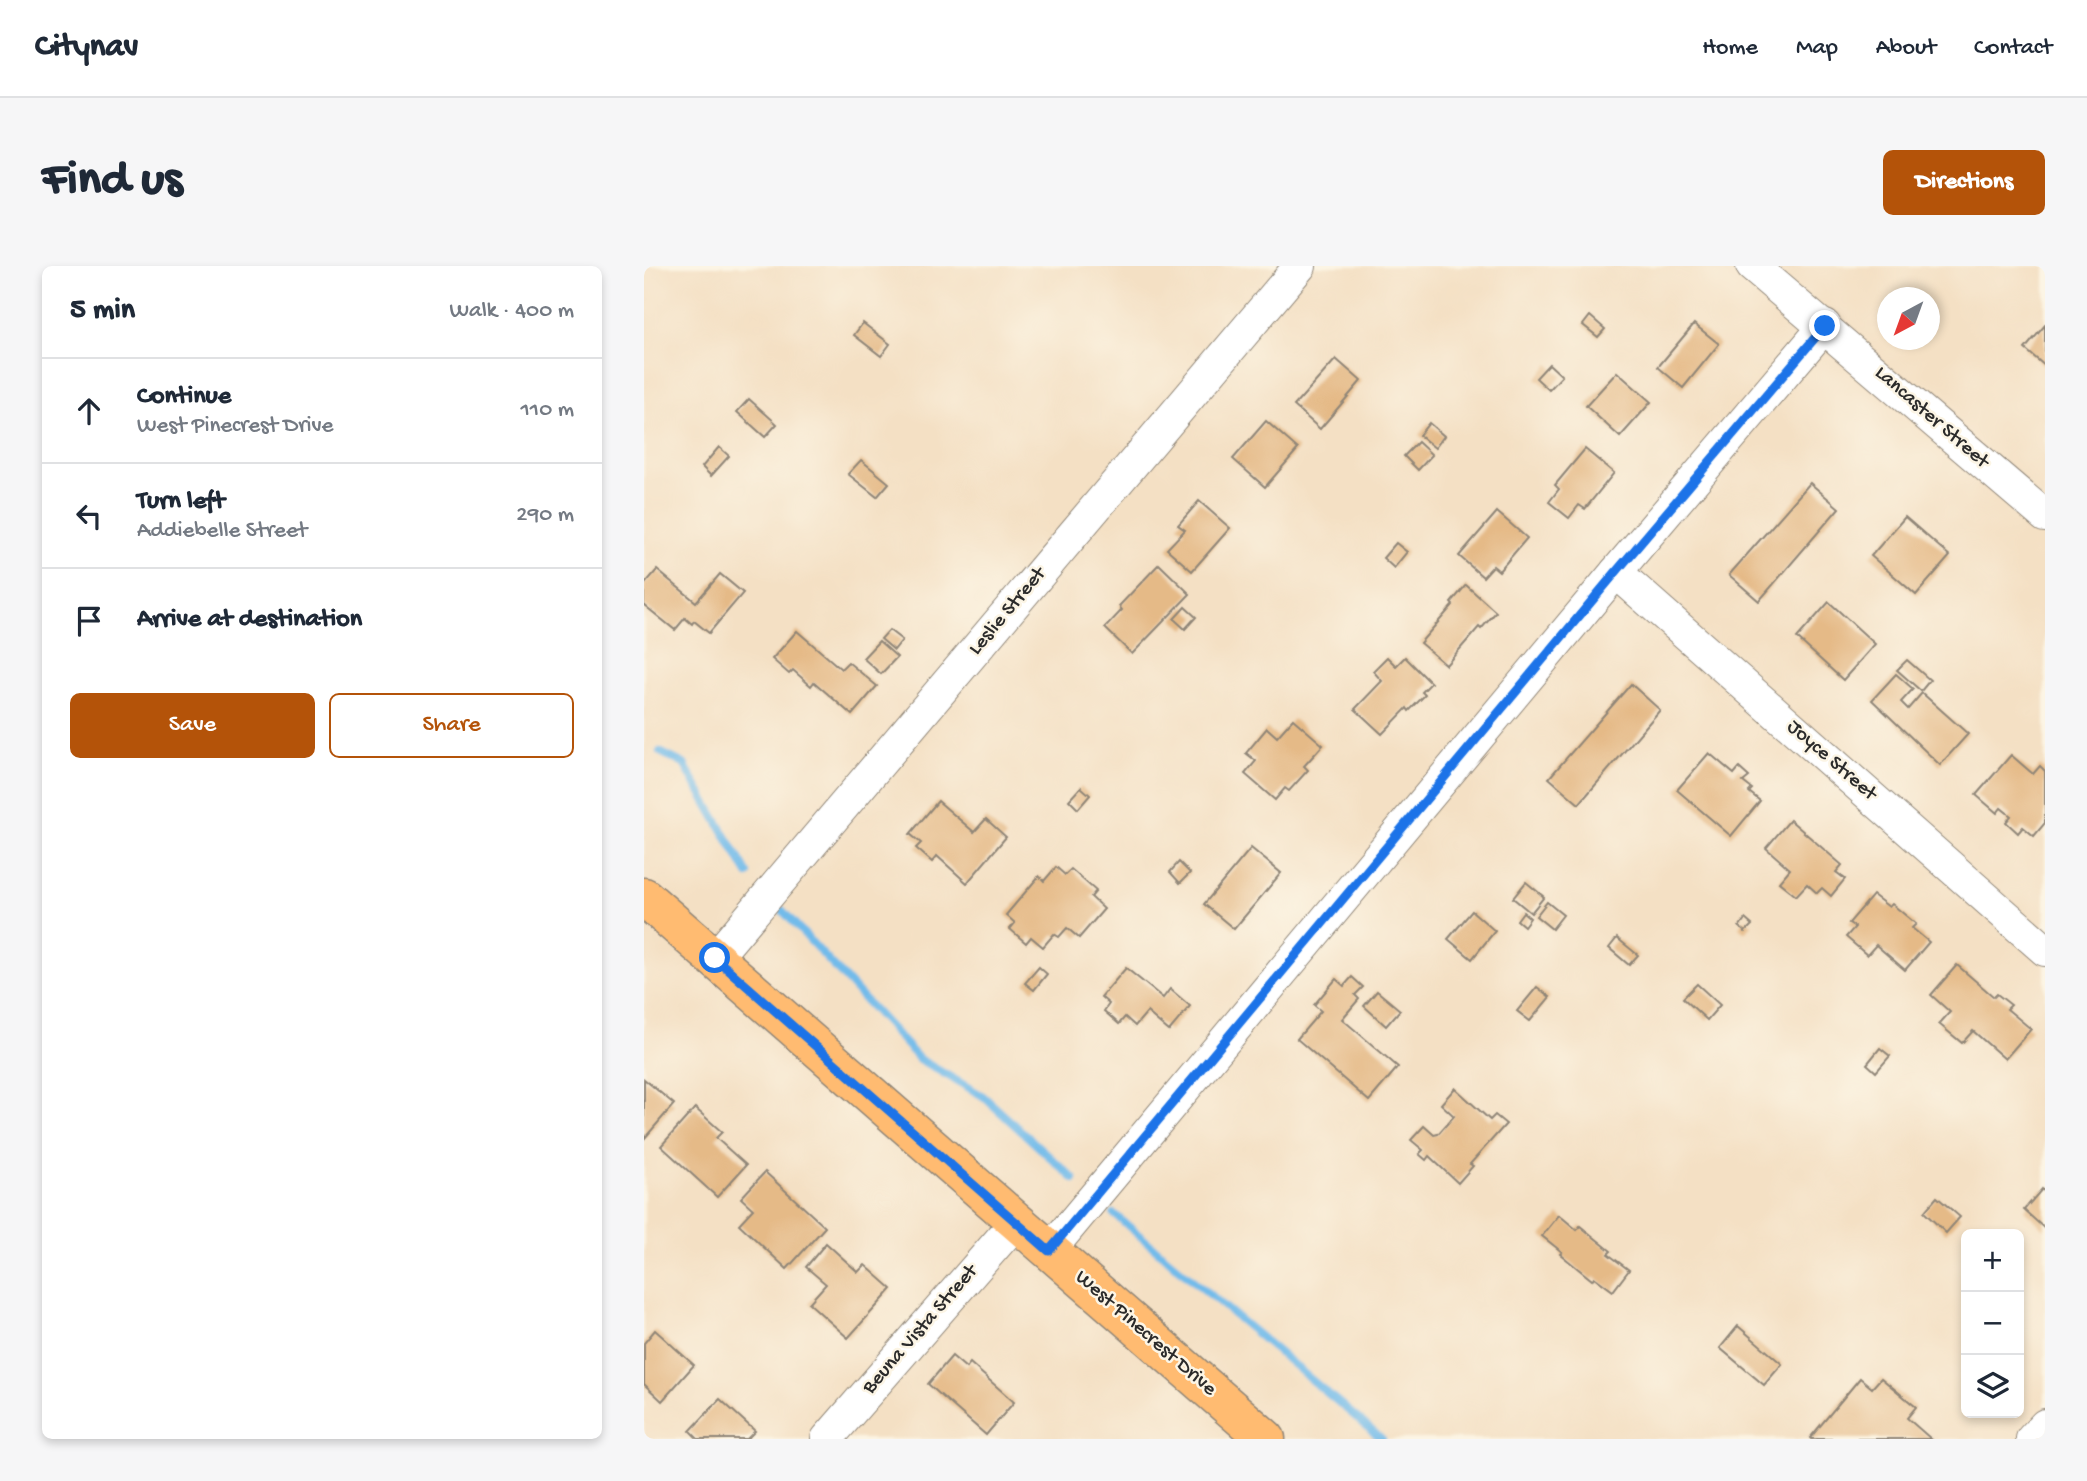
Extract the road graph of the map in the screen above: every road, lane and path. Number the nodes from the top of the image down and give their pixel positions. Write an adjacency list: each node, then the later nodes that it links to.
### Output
1 (1300, 266): 8 (street, Leslie Street)
2 (1752, 266): 3 (street, Lancaster Street)
3 (1825, 326): 4 (street, Lancaster Street); 5 (street)
4 (2045, 516)
5 (1616, 572): 7 (street, Joyce Street); 10 (street)
6 (644, 897): 8 (main road, West Pinecrest Drive)
7 (2045, 950)
8 (715, 958): 9 (main road, West Pinecrest Drive)
9 (1016, 1222): 10 (main road, West Pinecrest Drive); 12 (street, Beuna Vista Street)
10 (1049, 1251): 13 (main road, West Pinecrest Drive)
11 (2045, 1425): 14 (street)
12 (827, 1439)
13 (1266, 1439)
14 (2032, 1439)

